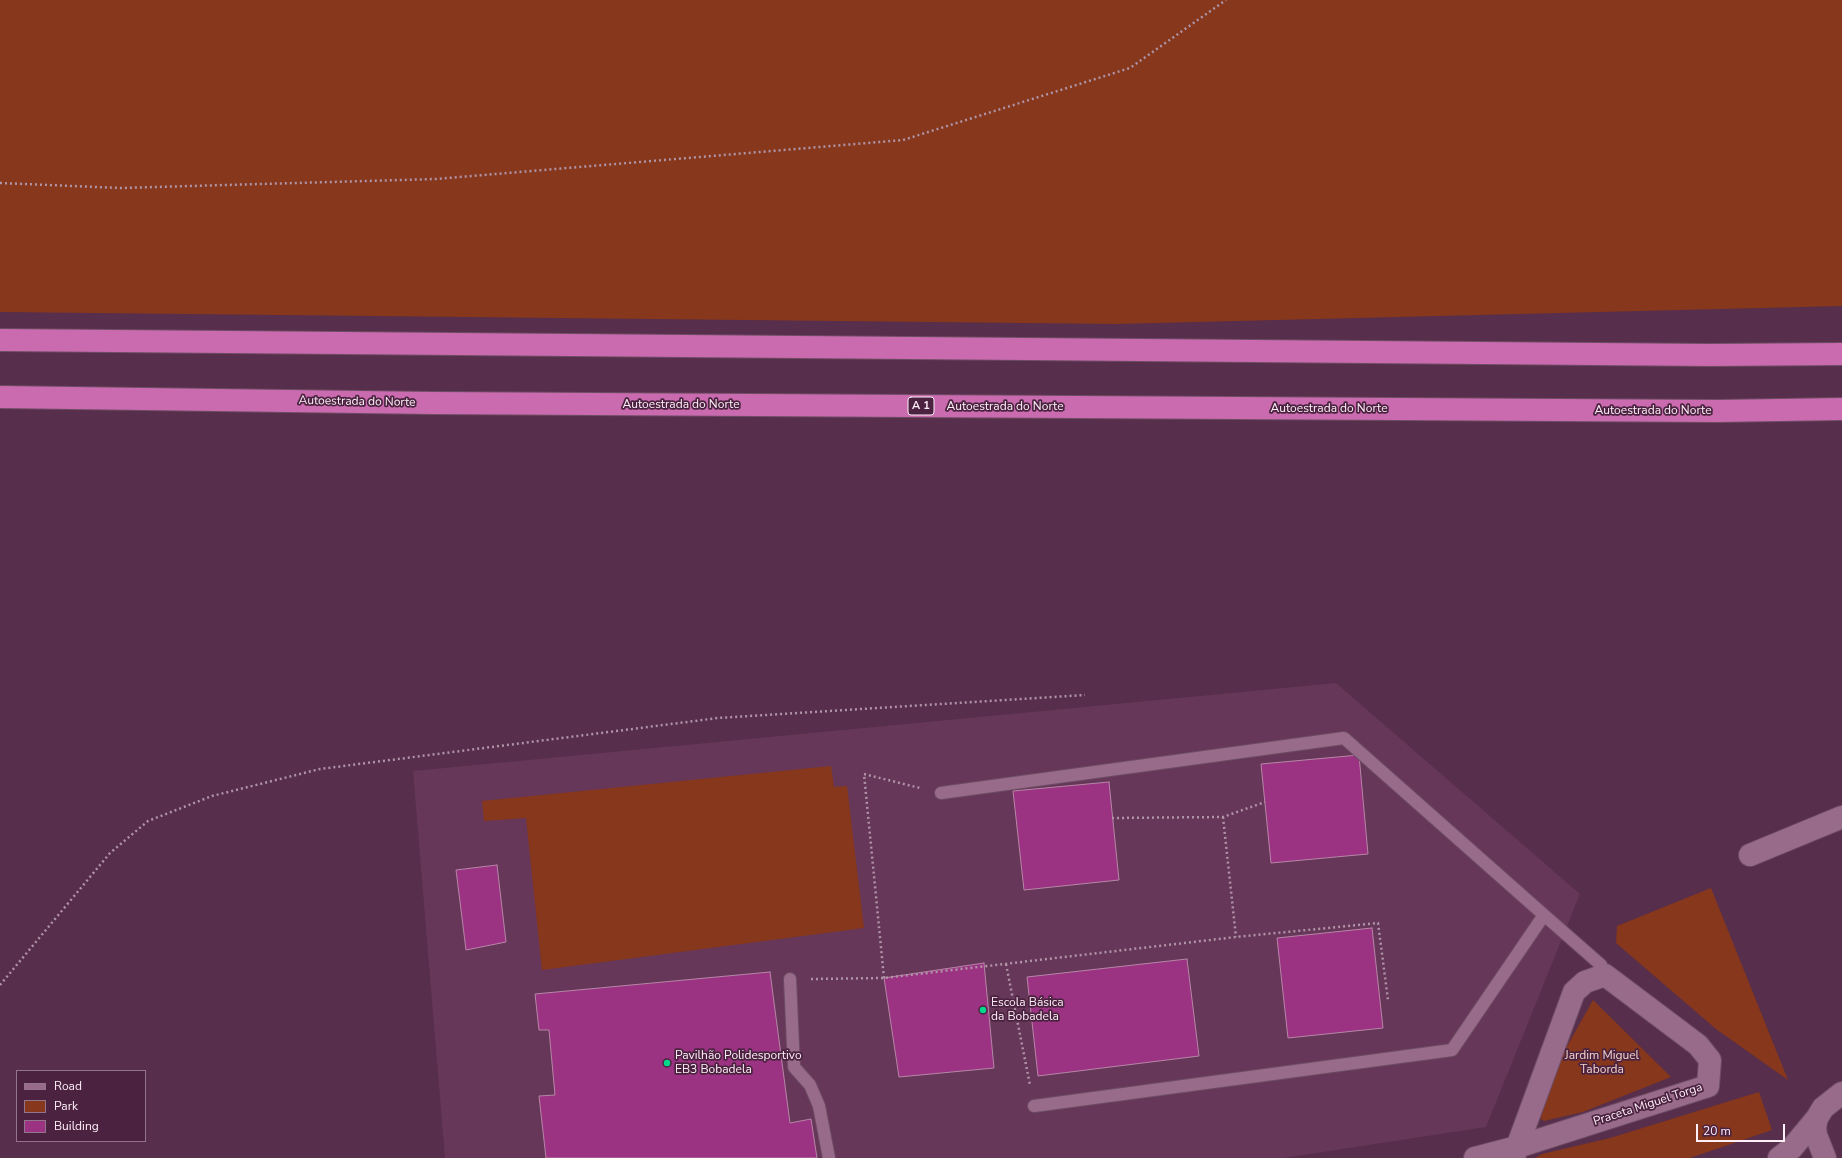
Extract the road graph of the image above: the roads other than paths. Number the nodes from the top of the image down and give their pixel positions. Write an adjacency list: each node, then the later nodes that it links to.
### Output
1 (0, 340): 2 (highway)
2 (1842, 354)
3 (0, 397): 4 (highway, Autoestrada do Norte / A 1)
4 (1842, 409)
5 (941, 793): 8 (lane)
6 (1842, 817): 7 (street)
7 (1750, 855)
8 (1544, 915): 9 (lane); 12 (lane)
9 (1601, 965)
10 (790, 979): 15 (lane)
11 (1842, 1093): 13 (street)
12 (1034, 1106)
13 (1817, 1118): 17 (street); 18 (street)
14 (1516, 1153): 14 (street, Praceta Miguel Torga); 16 (street)
15 (829, 1158)
16 (1475, 1158)
17 (1779, 1158)
18 (1825, 1158)

